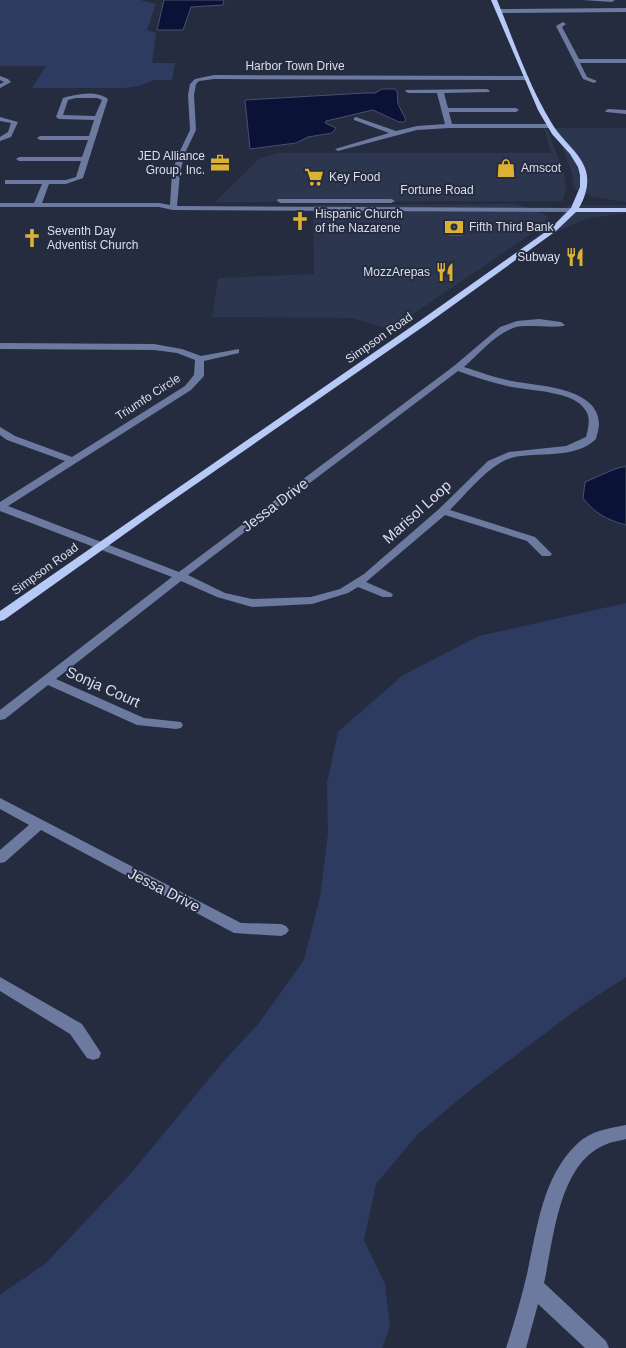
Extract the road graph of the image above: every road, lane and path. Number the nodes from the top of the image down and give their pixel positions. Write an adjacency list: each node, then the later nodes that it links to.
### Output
1 (494, 0): 5 (main road)
2 (586, 0): 3 (street)
3 (612, 0)
4 (626, 10): 5 (street)
5 (498, 11): 10 (main road)
6 (563, 24): 7 (street)
7 (577, 61): 8 (street); 11 (street)
8 (626, 61)
9 (0, 78): 12 (street)
10 (526, 78): 24 (main road); 39 (street, Harbor Town Drive)
11 (594, 81)
12 (0, 86)
13 (408, 91): 14 (street)
14 (440, 91): 15 (street); 16 (street)
15 (487, 91)
16 (445, 110): 17 (street); 23 (street)
17 (516, 110)
18 (608, 111): 19 (street)
19 (626, 112)
20 (98, 118): 20 (street); 27 (street)
21 (356, 118): 25 (street)
22 (0, 120): 28 (street)
23 (449, 126): 24 (street); 25 (street)
24 (550, 126): 40 (main road)
25 (394, 134): 29 (street)
26 (40, 138): 27 (street)
27 (92, 138): 31 (street)
28 (0, 139)
29 (338, 148)
30 (19, 159): 31 (street)
31 (85, 159): 33 (street)
32 (8, 182): 33 (street)
33 (46, 182): 38 (street)
34 (402, 201): 39 (street, Fortune Road)
35 (527, 201): 40 (street, Fortune Road)
36 (626, 202): 40 (main road, Fortune Road)
37 (0, 205): 38 (street, Fortune Road)
38 (37, 205): 39 (street, Fortune Road)
39 (174, 205): 41 (street, Fortune Road)
40 (576, 206): 41 (street, Fortune Road); 42 (main road, Fortune Road); 43 (main road, Simpson Road)
41 (521, 209): 43 (street)
42 (626, 210)
43 (560, 223): 53 (main road, Simpson Road)
44 (561, 325): 48 (street, Jessa Drive)
45 (0, 346): 47 (street, Triumfo Circle)
46 (236, 351): 47 (street)
47 (200, 359): 50 (street, Triumfo Circle)
48 (457, 368): 52 (street, Marisol Loop); 55 (street, Jessa Drive)
49 (0, 430): 50 (street)
50 (72, 460): 51 (street, Triumfo Circle)
51 (0, 507): 53 (street, Marisol Loop)
52 (443, 511): 54 (street); 56 (street, Marisol Loop)
53 (99, 546): 55 (street, Marisol Loop); 58 (main road, Simpson Road)
54 (546, 554)
55 (180, 576): 56 (street, Marisol Loop); 59 (street, Jessa Drive)
56 (357, 583): 57 (street)
57 (387, 595)
58 (0, 617)
59 (47, 680): 60 (street, Jessa Drive); 61 (street, Sonja Court)
60 (0, 716)
61 (176, 725)
62 (0, 803): 63 (street, Jessa Drive)
63 (38, 824): 64 (street); 65 (street, Jessa Drive)
64 (0, 858)
65 (281, 930)
66 (0, 983): 67 (street)
67 (93, 1053)
68 (626, 1132): 69 (street)
69 (533, 1286): 70 (street); 71 (street)
70 (516, 1348)
71 (599, 1348)

